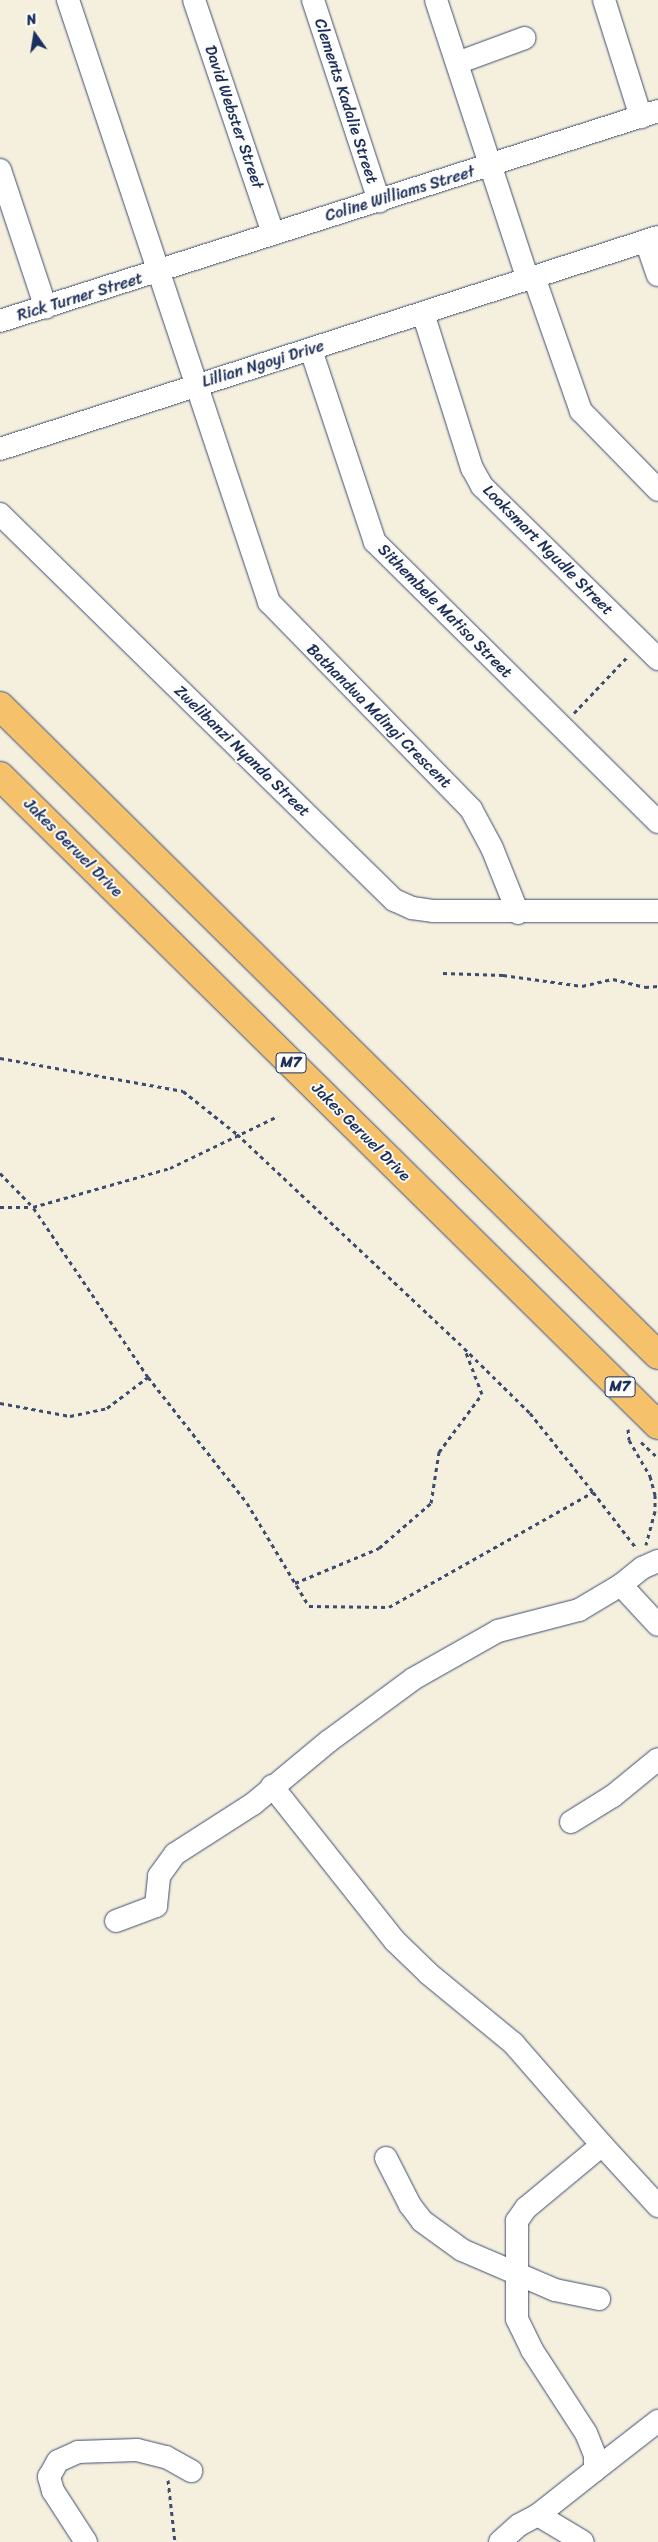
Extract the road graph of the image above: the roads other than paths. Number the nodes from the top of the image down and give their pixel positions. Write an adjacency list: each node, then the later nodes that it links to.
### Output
1 (68, 0): 14 (street, Lillian Ngoyi Drive)
2 (194, 0): 12 (street, David Webster Street)
3 (313, 0): 11 (street, Clements Kadalie Street)
4 (436, 0): 7 (street)
5 (606, 1): 8 (street, Coline Williams Street)
6 (525, 38): 7 (street)
7 (457, 63): 9 (street)
8 (649, 114): 9 (street, Coline Williams Street)
9 (491, 166): 11 (street, Coline Williams Street); 16 (street)
10 (0, 170): 17 (street)
11 (379, 201): 12 (street, Coline Williams Street)
12 (273, 233): 14 (street, Coline Williams Street)
13 (652, 239): 15 (street); 16 (street, Lillian Ngoyi Drive)
14 (159, 272): 17 (street, Rick Turner Street); 21 (street, Lillian Ngoyi Drive)
15 (658, 275)
16 (531, 278): 18 (street, Lillian Ngoyi Drive); 23 (street)
17 (46, 308): 19 (street, Rick Turner Street)
18 (423, 313): 20 (street, Lillian Ngoyi Drive); 25 (street, Looksmart Ngudle Street)
19 (0, 320)
20 (311, 350): 21 (street, Lillian Ngoyi Drive); 28 (street, Sithembele Matiso Street)
21 (197, 387): 22 (street); 30 (street, Bathandwa Mdingi Crescent)
22 (0, 449)
23 (658, 490)
24 (0, 514): 30 (street, Zwelibanzi Nyanda Street)
25 (658, 658)
26 (0, 706): 31 (highway)
27 (0, 776): 34 (highway, Jakes Gerwel Drive / M7)
28 (658, 822)
29 (658, 911): 30 (street)
30 (518, 913)
31 (608, 1306): 32 (highway); 33 (highway)
32 (658, 1330)
33 (658, 1355)
34 (658, 1426)
35 (647, 1561): 36 (street)
36 (621, 1585): 37 (street); 39 (street)
37 (658, 1625)
38 (658, 1759): 40 (street)
39 (272, 1786): 41 (street); 42 (street)
40 (571, 1822)
41 (116, 1921)
42 (602, 2145): 44 (street); 45 (street)
43 (386, 2158): 45 (street)
44 (658, 2206)
45 (516, 2276): 46 (street); 49 (street)
46 (599, 2299)
47 (658, 2421): 49 (street)
48 (191, 2470): 51 (street)
49 (594, 2470): 50 (street)
50 (538, 2514): 52 (street); 53 (street)
51 (86, 2542)
52 (500, 2542)
53 (583, 2542)

